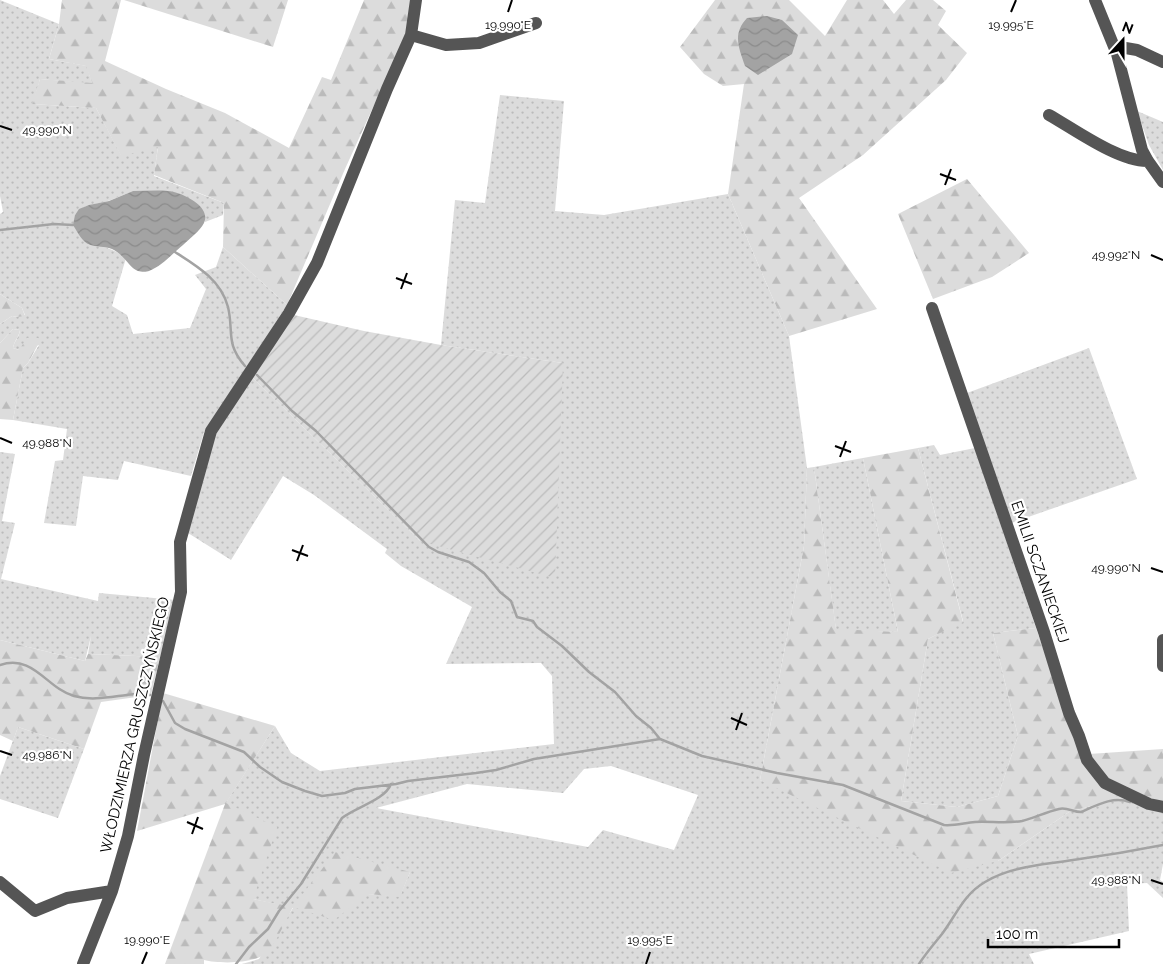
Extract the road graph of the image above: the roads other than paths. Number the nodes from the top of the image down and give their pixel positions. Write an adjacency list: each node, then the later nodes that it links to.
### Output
1 (416, 0): 4 (street, WŁODZIMIERZA GRUSZCZYŃSKIEGO)
2 (1095, 0): 5 (street)
3 (536, 23): 4 (street)
4 (411, 36): 15 (street, WŁODZIMIERZA GRUSZCZYŃSKIEGO)
5 (1114, 46): 6 (street); 8 (street)
6 (1163, 62)
7 (1049, 115): 8 (street)
8 (1148, 161): 9 (street)
9 (1163, 182)
10 (932, 308): 13 (street, EMILII SCZANIECKIEJ)
11 (1163, 640): 12 (street)
12 (1163, 666)
13 (1163, 807)
14 (0, 882): 15 (street)
15 (112, 891): 16 (street, WŁODZIMIERZA GRUSZCZYŃSKIEGO)
16 (83, 964)

